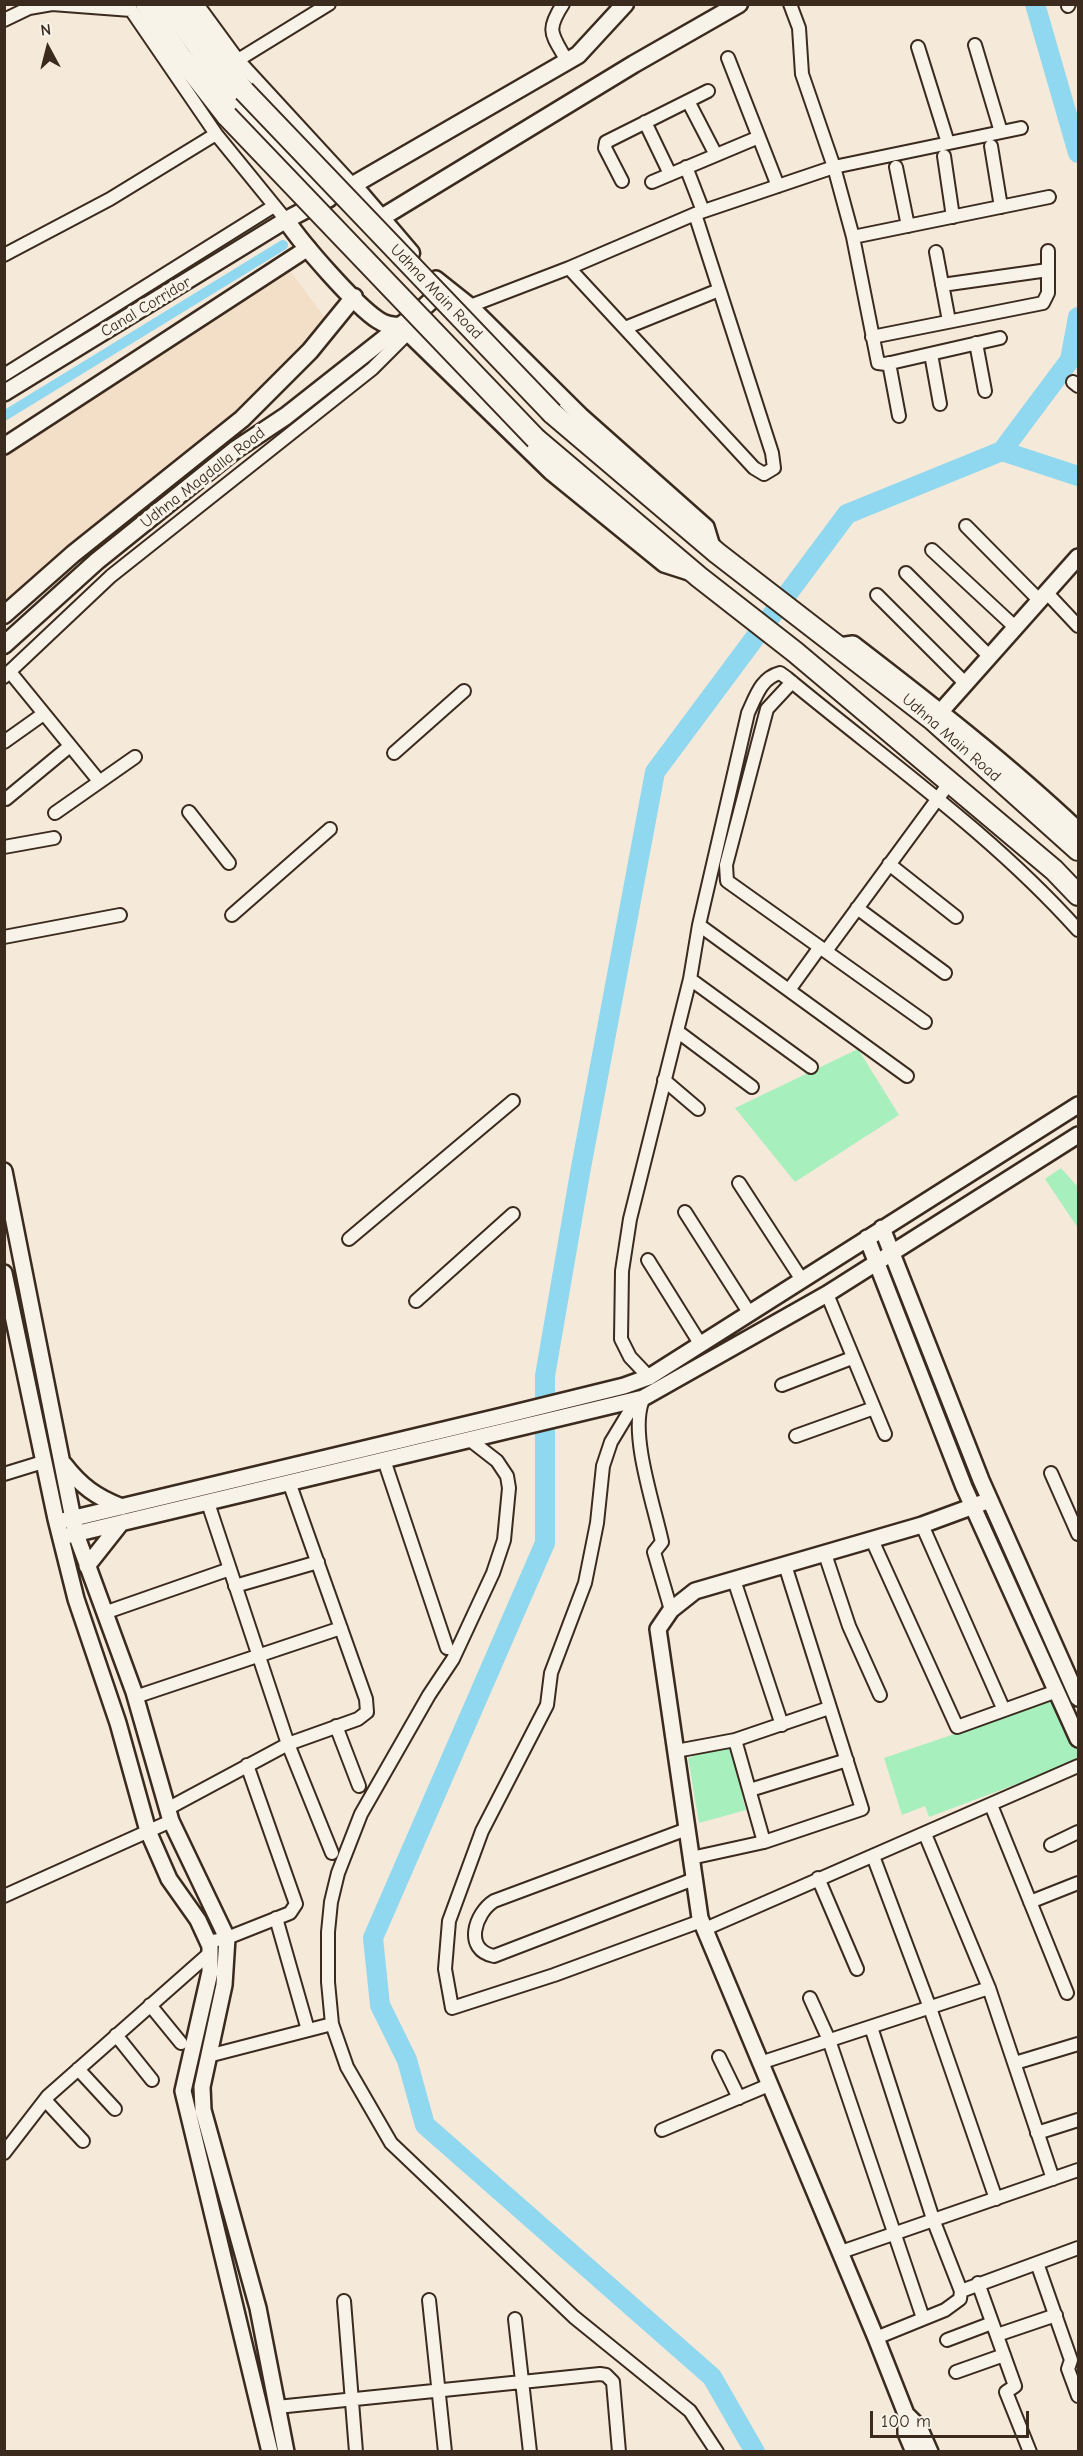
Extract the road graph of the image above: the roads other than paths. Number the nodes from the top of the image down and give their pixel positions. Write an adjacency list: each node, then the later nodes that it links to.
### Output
1 (52, 4): 9 (street); 10 (street)
2 (197, 4): 14 (street)
3 (329, 4): 14 (street)
4 (563, 4): 15 (street)
5 (625, 4): 15 (main road)
6 (739, 4): 40 (main road)
7 (790, 4): 27 (street)
8 (170, 5): 35 (main road); 72 (highway, Udhna Main Road, bridge)
9 (135, 6): 21 (street); 75 (highway, bridge)
10 (4, 20)
11 (975, 45): 20 (street)
12 (918, 47): 24 (street)
13 (728, 58): 22 (street)
14 (238, 60): 32 (street)
15 (567, 61): 32 (main road)
16 (708, 91): 17 (street)
17 (688, 101): 18 (street); 25 (street)
18 (645, 122): 29 (street); 30 (street)
19 (1021, 128): 20 (street)
20 (1001, 132): 24 (street)
21 (216, 134): 36 (street); 47 (street)
22 (759, 137): 25 (street); 33 (street)
23 (991, 146): 37 (street)
24 (946, 149): 27 (street); 39 (street)
25 (716, 155): 26 (street)
26 (686, 167): 29 (street); 38 (street)
27 (834, 167): 33 (street); 43 (street)
28 (896, 167): 42 (street)
29 (670, 174): 31 (street)
30 (622, 181)
31 (652, 182)
32 (353, 185): 35 (main road); 40 (main road)
33 (778, 186): 38 (street)
34 (1049, 197): 37 (street)
35 (328, 199): 41 (main road)
36 (274, 206): 41 (street); 64 (street)
37 (1001, 207): 39 (street)
38 (699, 213): 48 (street); 52 (street)
39 (953, 217): 42 (street)
40 (381, 218): 50 (main road)
41 (286, 220): 44 (main road); 66 (street, Canal Corridor)
42 (908, 226): 43 (street)
43 (853, 237): 58 (street)
44 (308, 248): 53 (main road); 69 (street)
45 (1048, 251): 49 (street)
46 (936, 252): 51 (street)
47 (4, 255)
48 (569, 268): 54 (street); 57 (street)
49 (1048, 270): 51 (street); 55 (street)
50 (436, 279): 54 (street); 56 (main road, Udhna Magdalla Road)
51 (942, 285): 55 (street)
52 (719, 290): 57 (street); 57 (street)
53 (354, 297): 56 (main road); 78 (main road)
54 (470, 306): 72 (street)
55 (950, 321): 58 (street)
56 (406, 327): 75 (street); 81 (main road, Udhna Magdalla Road); 83 (street)
57 (625, 328)
58 (872, 337): 63 (street)
59 (1000, 338): 60 (street)
60 (976, 343): 61 (street); 65 (street)
61 (931, 354): 63 (street); 67 (street)
62 (4, 358): 64 (street)
63 (889, 363): 68 (street)
64 (7, 373)
65 (985, 391)
66 (4, 393)
67 (940, 404)
68 (899, 416)
69 (4, 446)
70 (966, 526): 77 (street)
71 (932, 550): 80 (street)
72 (715, 552): 88 (highway, Udhna Main Road)
73 (1078, 560): 77 (street)
74 (906, 573): 82 (street)
75 (697, 575): 94 (highway)
76 (877, 596): 85 (street)
77 (1043, 597): 79 (street); 80 (street)
78 (4, 615)
79 (1078, 626)
80 (1016, 628): 82 (street)
81 (4, 645)
82 (990, 657): 85 (street)
83 (7, 674): 87 (street)
84 (792, 682): 95 (street); 111 (street); 114 (street)
85 (966, 684): 88 (street)
86 (464, 691): 91 (street)
87 (42, 715): 89 (street); 90 (street)
88 (937, 716): 100 (street); 103 (highway, Udhna Main Road)
89 (4, 742)
90 (70, 746): 93 (street); 96 (street)
91 (394, 753)
92 (135, 757): 93 (street)
93 (99, 781): 98 (street)
94 (950, 782): 95 (street); 106 (highway)
95 (937, 798): 105 (street); 112 (street)
96 (6, 799)
97 (189, 812): 104 (street)
98 (55, 813)
99 (330, 829): 109 (street)
100 (1078, 830)
101 (54, 838): 102 (street)
102 (4, 847)
103 (1078, 850)
104 (230, 863)
105 (889, 864): 107 (street); 110 (street)
106 (1078, 895)
107 (857, 908): 114 (street); 115 (street)
108 (120, 915): 113 (street)
109 (232, 915)
110 (956, 917)
111 (699, 925): 116 (street); 117 (street)
112 (1078, 930)
113 (4, 937)
114 (823, 949): 117 (street); 118 (street)
115 (945, 973)
116 (690, 979): 119 (street); 120 (street)
117 (789, 990): 121 (street)
118 (925, 1022)
119 (676, 1031): 122 (street); 123 (street)
120 (811, 1067)
121 (907, 1076)
122 (664, 1080): 126 (street); 145 (street)
123 (753, 1087)
124 (513, 1101): 134 (street)
125 (1078, 1105): 132 (street)
126 (698, 1110)
127 (1078, 1135): 135 (street)
128 (4, 1171): 153 (street)
129 (739, 1183): 139 (street)
130 (685, 1212): 142 (street)
131 (513, 1214): 141 (street)
132 (882, 1228): 133 (street); 135 (street)
133 (867, 1238): 137 (street); 139 (street)
134 (349, 1239)
135 (893, 1253): 137 (street); 159 (street)
136 (648, 1260): 143 (street)
137 (878, 1263): 140 (street); 162 (street)
138 (4, 1273): 155 (street)
139 (802, 1281): 142 (street)
140 (827, 1294): 144 (street); 147 (street)
141 (416, 1301)
142 (750, 1314): 143 (street)
143 (701, 1345): 145 (street)
144 (852, 1358): 146 (street); 148 (street)
145 (649, 1377): 149 (street)
146 (783, 1385)
147 (635, 1400): 149 (street); 176 (street); 215 (street)
148 (874, 1408): 150 (street); 151 (street)
149 (504, 1424): 152 (street); 161 (street)
150 (885, 1434)
151 (796, 1436)
152 (470, 1440): 154 (street); 224 (street)
153 (60, 1459): 161 (street); 164 (street)
154 (384, 1460): 158 (street); 179 (street)
155 (43, 1462): 157 (street); 166 (street)
156 (1051, 1473): 167 (street)
157 (4, 1474)
158 (289, 1482): 160 (street); 170 (street)
159 (990, 1500): 162 (street); 184 (street)
160 (208, 1503): 163 (street); 173 (street)
161 (122, 1507): 164 (street)
162 (974, 1508): 165 (street); 183 (street)
163 (121, 1523): 164 (street); 172 (street)
164 (74, 1526): 166 (street); 172 (street)
165 (922, 1526): 168 (street); 186 (street)
166 (58, 1530): 201 (street)
167 (1078, 1534)
168 (872, 1540): 169 (street); 186 (street)
169 (825, 1554): 171 (street); 181 (street)
170 (318, 1562): 175 (street); 178 (street)
171 (785, 1565): 174 (street); 185 (street)
172 (87, 1566): 177 (street)
173 (230, 1569): 175 (street); 177 (street)
174 (734, 1580): 176 (street); 187 (street)
175 (235, 1586): 180 (street)
176 (672, 1610): 192 (street)
177 (104, 1613): 182 (street)
178 (341, 1628): 180 (street); 188 (street)
179 (447, 1648)
180 (259, 1656): 182 (street); 191 (street)
181 (880, 1695)
182 (135, 1697): 199 (street)
183 (1060, 1697): 184 (street); 186 (street); 189 (street)
184 (1078, 1698)
185 (830, 1708): 187 (street); 193 (street)
186 (1003, 1708)
187 (782, 1725): 190 (street)
188 (336, 1726): 191 (street); 196 (street)
189 (1078, 1739)
190 (735, 1740): 192 (street); 197 (street)
191 (288, 1744): 194 (street); 206 (street)
192 (676, 1750): 200 (street)
193 (847, 1760): 197 (street); 204 (street)
194 (247, 1765): 199 (street); 214 (street)
195 (1078, 1766): 198 (street)
196 (359, 1786)
197 (750, 1790): 204 (street)
198 (991, 1804): 203 (street); 213 (street)
199 (169, 1815): 201 (street); 216 (street)
200 (687, 1829): 208 (street); 210 (street)
201 (148, 1831): 212 (street); 217 (street)
202 (1078, 1833): 205 (street)
203 (925, 1834): 207 (street); 219 (street)
204 (764, 1842): 208 (street)
205 (1051, 1845)
206 (332, 1853)
207 (873, 1856): 209 (street); 223 (street)
208 (691, 1858): 210 (street)
209 (818, 1878): 215 (street); 218 (street)
210 (694, 1879): 215 (street)
211 (1078, 1883): 213 (street)
212 (4, 1896)
213 (1030, 1902): 220 (street)
214 (276, 1918): 216 (street); 226 (street)
215 (703, 1925): 233 (street)
216 (227, 1938): 217 (street); 231 (street)
217 (209, 1947): 222 (street); 272 (street)
218 (857, 1969)
219 (988, 1988): 223 (street); 234 (street)
220 (1067, 1993)
221 (810, 1998): 228 (street)
222 (150, 2005): 227 (street); 229 (street)
223 (930, 2008): 225 (street); 248 (street)
224 (332, 2024): 226 (street); 278 (street)
225 (871, 2027): 228 (street); 249 (street)
226 (308, 2030): 231 (street)
227 (116, 2035): 235 (street); 236 (street)
228 (829, 2040): 233 (street); 250 (street)
229 (181, 2043)
230 (1078, 2044): 234 (street)
231 (208, 2056): 270 (street)
232 (719, 2057): 238 (street)
233 (760, 2063): 237 (street)
234 (1015, 2063): 243 (street)
235 (78, 2069): 239 (street); 240 (street)
236 (152, 2080)
237 (769, 2085): 238 (street); 252 (street)
238 (739, 2098): 242 (street)
239 (45, 2100): 244 (street); 245 (street)
240 (115, 2109)
241 (1078, 2120): 243 (street)
242 (662, 2130)
243 (1037, 2133): 247 (street)
244 (83, 2141)
245 (4, 2153)
246 (1078, 2170): 247 (street)
247 (1053, 2179): 248 (street)
248 (996, 2199): 249 (street)
249 (934, 2222): 250 (street); 255 (street)
250 (896, 2232): 252 (street); 259 (street)
251 (1078, 2248): 253 (street)
252 (842, 2252): 262 (street)
253 (1037, 2262): 254 (street); 258 (street)
254 (978, 2283): 255 (street); 261 (street)
255 (961, 2291): 259 (street)
256 (429, 2300): 267 (street)
257 (344, 2301): 269 (street)
258 (1056, 2315): 261 (street); 268 (street)
259 (923, 2318): 262 (street)
260 (515, 2319): 266 (street)
261 (995, 2329): 263 (street); 264 (street)
262 (876, 2338): 271 (street)
263 (946, 2340)
264 (1004, 2355): 265 (street); 281 (street)
265 (956, 2372)
266 (524, 2383): 267 (street); 276 (street); 277 (street)
267 (439, 2391): 269 (street); 275 (street)
268 (1078, 2396)
269 (351, 2400): 270 (street); 274 (street)
270 (278, 2407): 273 (street)
271 (906, 2414): 279 (street); 280 (street)
272 (270, 2451)
273 (286, 2451)
274 (356, 2451)
275 (446, 2451)
276 (530, 2451)
277 (619, 2451)
278 (717, 2451)
279 (914, 2451)
280 (930, 2451)
281 (1030, 2451)

